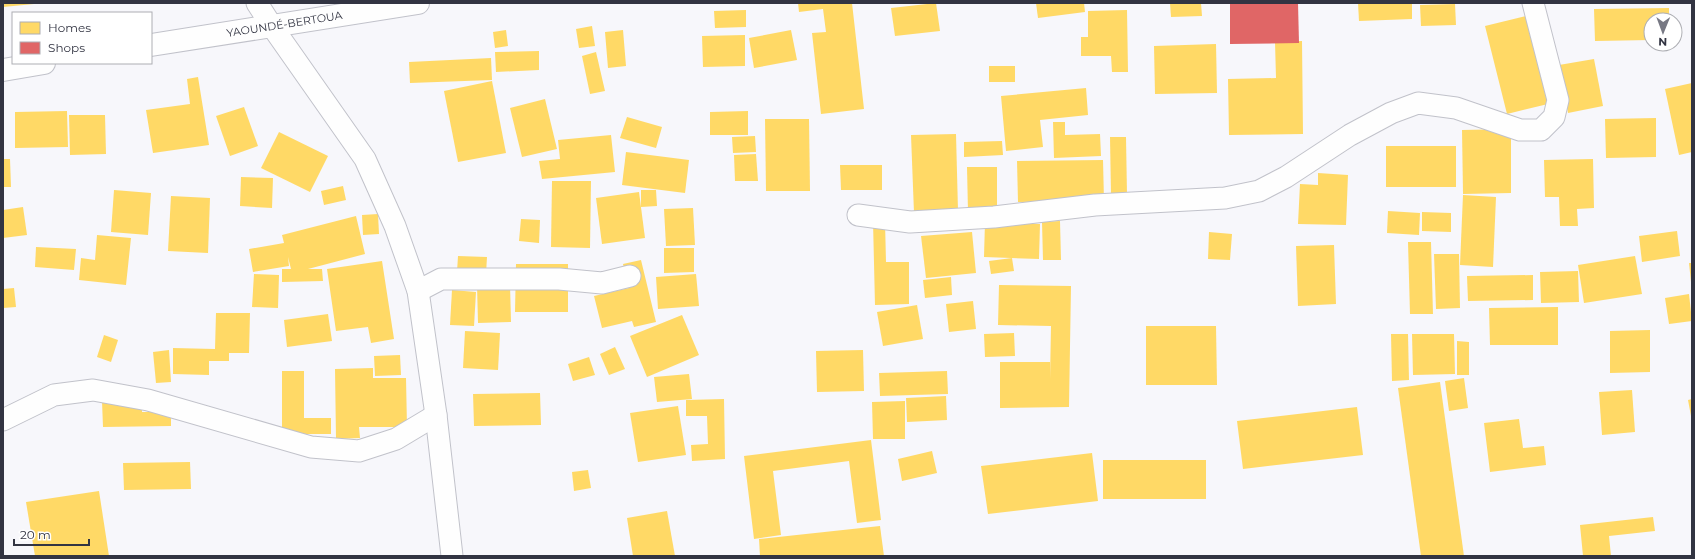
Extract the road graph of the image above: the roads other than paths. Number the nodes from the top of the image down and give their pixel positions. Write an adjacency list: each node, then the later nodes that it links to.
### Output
1 (257, 3): 4 (street)
2 (418, 3): 4 (highway, YAOUNDÉ-BERTOUA)
3 (1533, 3): 8 (street)
4 (271, 25): 5 (highway, YAOUNDÉ-BERTOUA); 10 (street)
5 (152, 45)
6 (38, 64): 7 (highway)
7 (3, 70)
8 (858, 215)
9 (630, 276): 10 (street)
10 (418, 291): 11 (street)
11 (436, 415): 12 (street); 13 (street)
12 (3, 420)
13 (452, 556)

